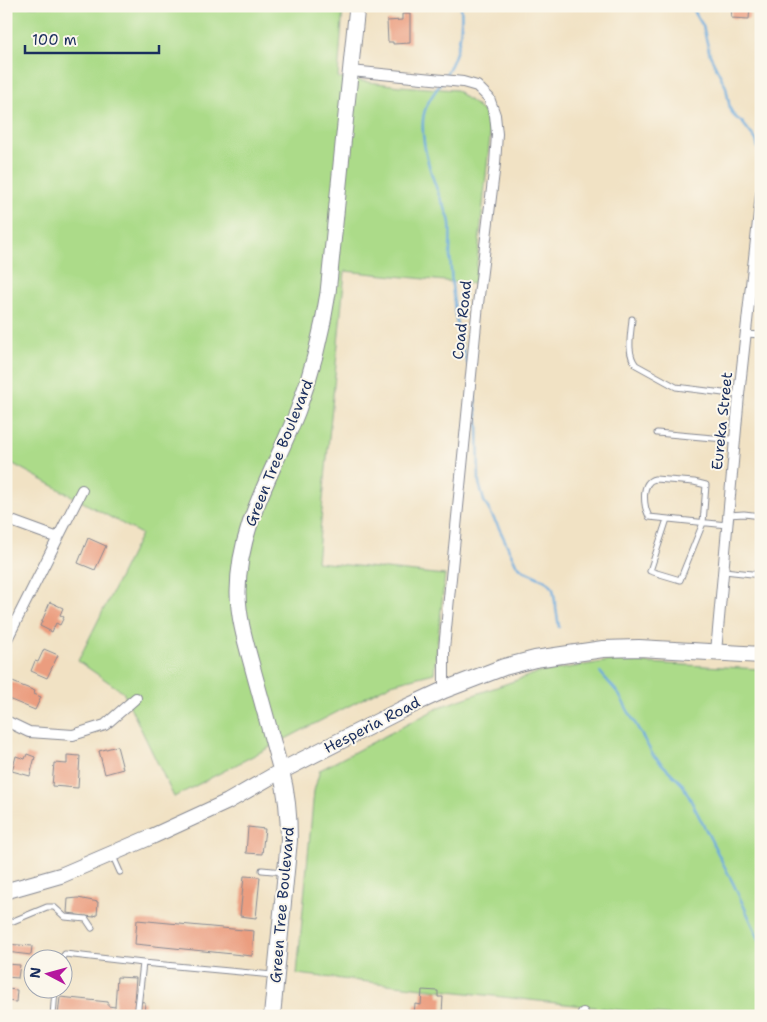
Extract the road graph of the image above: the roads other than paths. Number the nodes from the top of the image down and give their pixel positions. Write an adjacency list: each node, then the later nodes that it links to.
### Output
1 (357, 6): 2 (main road, Green Tree Boulevard)
2 (351, 71): 22 (street, Coad Road); 25 (main road, Green Tree Boulevard)
3 (761, 194): 5 (street, Eureka Street)
4 (632, 319): 7 (lane)
5 (746, 334): 6 (lane); 7 (street, Eureka Street)
6 (761, 335)
7 (739, 395): 9 (street, Eureka Street)
8 (657, 433): 9 (lane)
9 (735, 440): 14 (street, Eureka Street)
10 (82, 490): 16 (street)
11 (761, 516): 14 (lane)
12 (6, 519): 16 (street)
13 (667, 520): 15 (lane); 15 (lane); 15 (lane)
14 (728, 520): 15 (lane); 17 (street, Eureka Street)
15 (703, 523)
16 (58, 538): 19 (street)
17 (723, 571): 18 (lane); 20 (street, Eureka Street)
18 (761, 574)
19 (6, 641)
20 (716, 652): 21 (main road, Hesperia Road); 22 (main road, Hesperia Road)
21 (761, 654)
22 (444, 690): 25 (main road, Hesperia Road)
23 (136, 698): 24 (street)
24 (6, 721)
25 (281, 771): 26 (main road, Hesperia Road); 29 (main road, Green Tree Boulevard)
26 (112, 854): 28 (lane); 30 (main road, Hesperia Road)
27 (262, 870): 29 (lane)
28 (120, 872)
29 (286, 872): 35 (main road, Green Tree Boulevard)
30 (6, 892)
31 (6, 924): 32 (lane)
32 (92, 928)
33 (72, 955): 34 (lane)
34 (143, 963): 35 (lane); 38 (lane)
35 (276, 975): 39 (main road, Green Tree Boulevard)
36 (54, 1000): 37 (lane)
37 (53, 1016)
38 (138, 1016)
39 (272, 1016)

